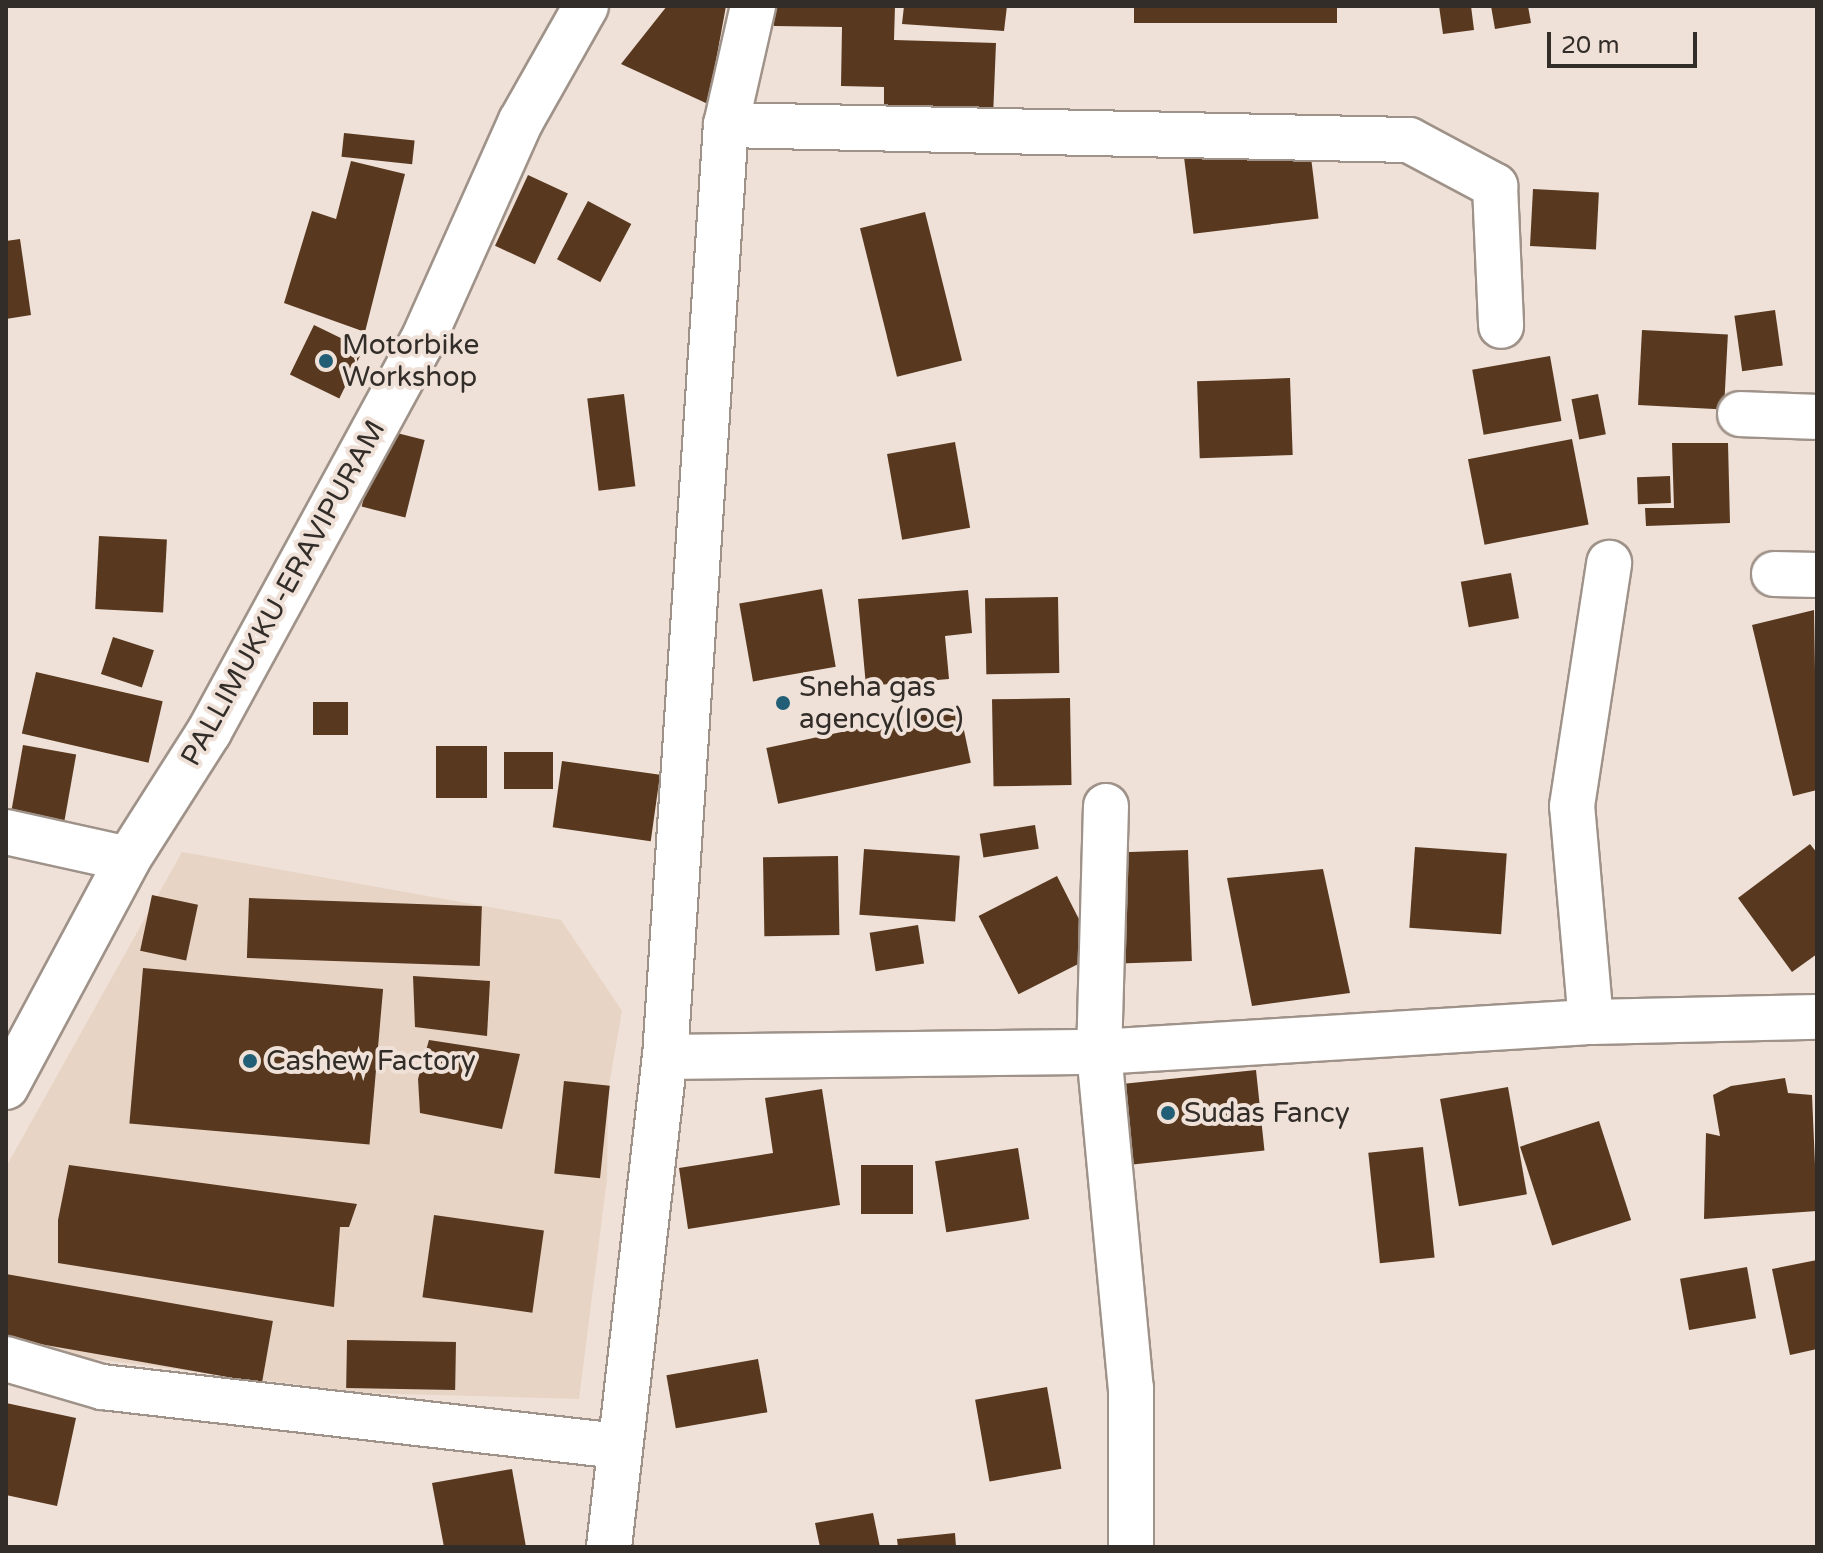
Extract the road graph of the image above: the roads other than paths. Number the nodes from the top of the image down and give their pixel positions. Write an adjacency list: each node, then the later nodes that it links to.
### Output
1 (586, 6): 12 (street, PALLIMUKKU-ERAVIPURAM)
2 (753, 6): 3 (street)
3 (726, 125): 4 (street); 16 (street)
4 (1501, 326)
5 (1740, 414): 6 (street)
6 (1817, 417)
7 (1609, 563): 14 (street)
8 (1774, 574): 9 (street)
9 (1817, 575)
10 (1106, 806): 15 (street)
11 (6, 832): 12 (street)
12 (128, 859): 17 (street, PALLIMUKKU-ERAVIPURAM)
13 (1817, 1017): 14 (street)
14 (1591, 1022): 15 (street)
15 (1099, 1052): 16 (street); 21 (street)
16 (665, 1057): 19 (street)
17 (6, 1087)
18 (6, 1359): 19 (street)
19 (618, 1446): 20 (street)
20 (609, 1547)
21 (1131, 1547)

